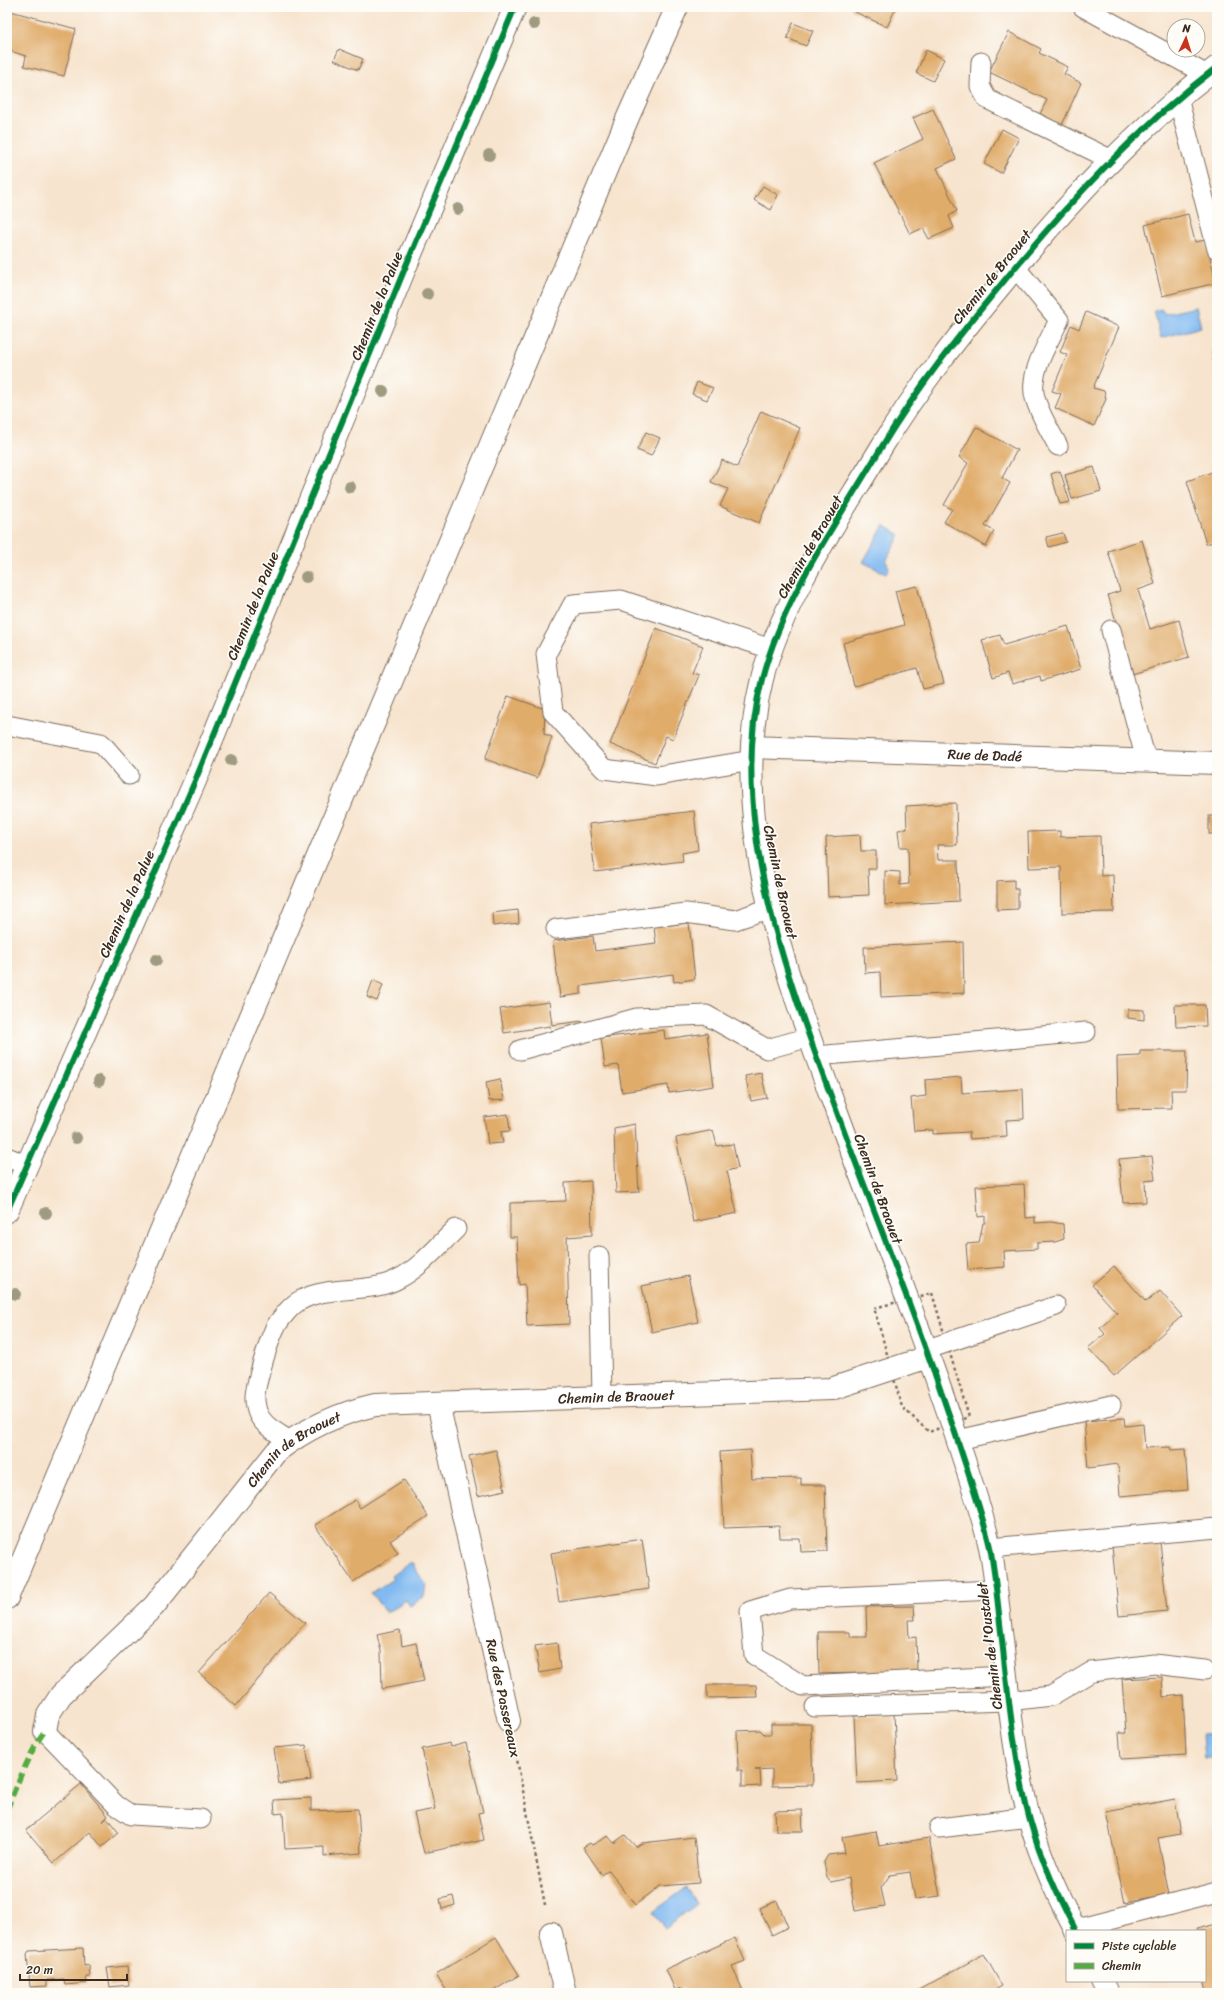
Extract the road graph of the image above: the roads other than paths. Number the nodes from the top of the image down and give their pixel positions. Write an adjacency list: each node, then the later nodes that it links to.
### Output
1 (515, 7): 25 (street, Chemin de la Palue)
2 (669, 7): 6 (street)
3 (677, 7): 6 (street)
4 (1083, 7): 7 (lane)
5 (981, 62): 9 (lane)
6 (649, 69): 39 (street)
7 (1212, 71): 8 (street, Chemin de Braouet)
8 (1178, 98): 9 (street, Chemin de Braouet); 10 (lane)
9 (1112, 160): 11 (street, Chemin de Braouet)
10 (1217, 249)
11 (1015, 267): 12 (lane); 14 (street, Chemin de Braouet)
12 (1058, 446)
13 (1111, 630): 17 (lane)
14 (771, 649): 16 (street, Chemin de Braouet); 16 (lane)
15 (7, 725): 19 (lane)
16 (752, 753): 17 (street, Rue de Dadé); 20 (street, Chemin de Braouet)
17 (1146, 760): 18 (street, Rue de Dadé)
18 (1217, 762)
19 (129, 775)
20 (770, 908): 21 (lane); 23 (street, Chemin de Braouet)
21 (556, 929)
22 (1086, 1032): 23 (lane)
23 (813, 1046): 24 (lane); 30 (street, Chemin de Braouet)
24 (520, 1050)
25 (17, 1161): 26 (street, Chemin de la Palue)
26 (7, 1212)
27 (456, 1230): 35 (lane)
28 (599, 1256): 31 (lane)
29 (1056, 1306): 30 (lane)
30 (926, 1354): 31 (street, Chemin de Braouet); 34 (street, Chemin de l'Oustalet)
31 (602, 1397): 32 (street, Chemin de Braouet)
32 (438, 1403): 35 (street, Chemin de Braouet); 44 (street, Rue des Passereaux)
33 (1111, 1406): 34 (lane)
34 (958, 1440): 37 (street, Chemin de l'Oustalet)
35 (290, 1441): 45 (street, Chemin de Braouet)
36 (1217, 1528): 37 (lane)
37 (990, 1548): 38 (street, Chemin de l'Oustalet)
38 (996, 1590): 41 (street, Chemin de l'Oustalet); 41 (lane)
39 (7, 1598)
40 (1205, 1670): 42 (lane)
41 (1006, 1676): 42 (street, Chemin de l'Oustalet)
42 (1008, 1701): 43 (lane); 46 (street, Chemin de l'Oustalet)
43 (815, 1707)
44 (509, 1721)
45 (45, 1731): 47 (lane)
46 (1029, 1817): 48 (lane); 50 (street, Chemin de l'Oustalet)
47 (201, 1819)
48 (940, 1828)
49 (1217, 1892): 50 (lane)
50 (1075, 1930)
51 (551, 1933): 53 (street)
52 (1102, 1982): 54 (street)
53 (565, 1993)
54 (1108, 1993)

